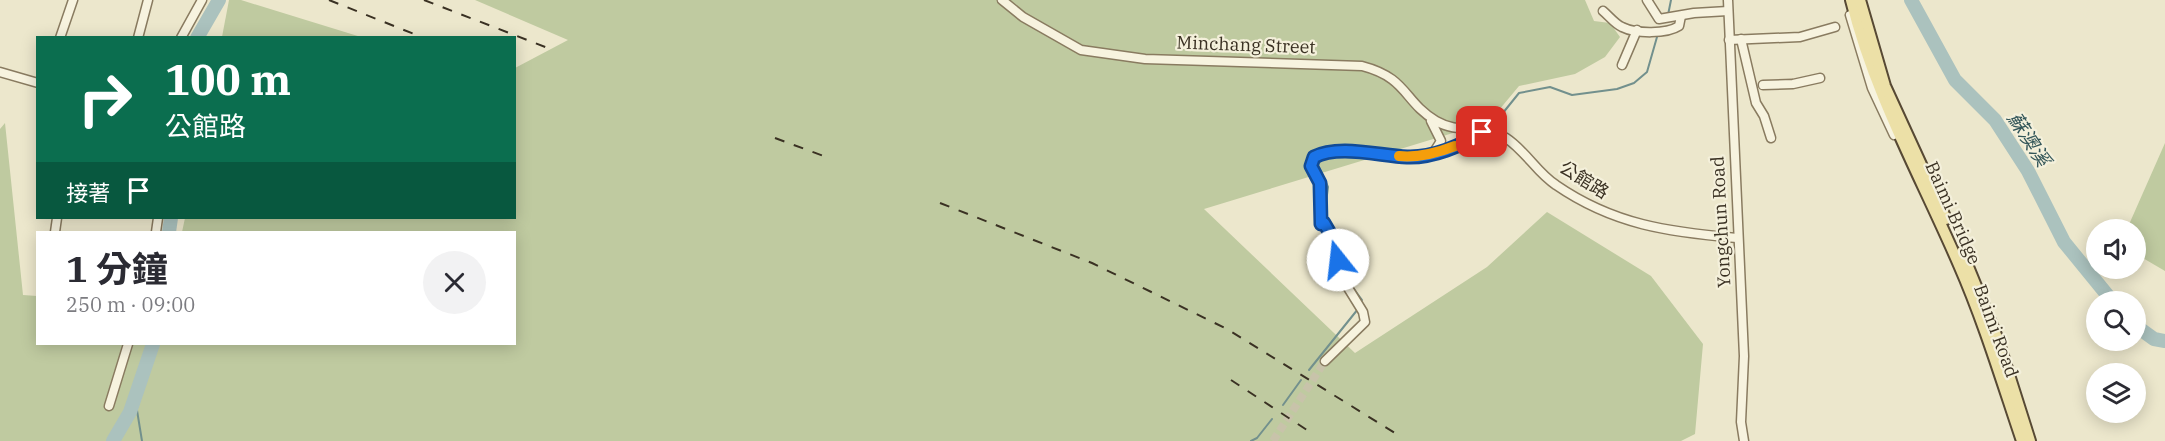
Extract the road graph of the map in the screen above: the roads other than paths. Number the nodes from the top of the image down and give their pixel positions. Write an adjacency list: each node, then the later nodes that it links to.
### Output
1 (73, 0): 14 (street)
2 (148, 0): 15 (street)
3 (202, 0): 16 (street)
4 (1002, 0): 24 (street, Minchang Street)
5 (1647, 0): 11 (street)
6 (1728, 0): 10 (street, Yongchun Road)
7 (1849, 0): 33 (street, Baimi Road); 34 (main road, Baimi Bridge)
8 (1860, 0): 35 (main road, Baimi Bridge)
9 (1603, 11): 13 (street)
10 (1728, 11): 11 (street); 18 (street, Yongchun Road)
11 (1681, 16): 13 (street)
12 (1835, 27): 17 (street)
13 (1637, 30): 19 (street)
14 (61, 36)
15 (139, 36)
16 (182, 36)
17 (1741, 39): 18 (street); 26 (street)
18 (1729, 40): 28 (street, Yongchun Road)
19 (1622, 65)
20 (0, 72): 22 (street)
21 (1820, 78): 23 (street)
22 (36, 82)
23 (1764, 85)
24 (1427, 116): 25 (street, Minchang Street); 27 (street)
25 (1482, 132): 27 (street); 28 (street, 公館路)
26 (1771, 138)
27 (1434, 152): 30 (street)
28 (1737, 238): 32 (street, Yongchun Road)
29 (128, 345): 31 (street)
30 (1325, 362)
31 (109, 406)
32 (1744, 441)
33 (2017, 441)
34 (2022, 441)
35 (2030, 441)

